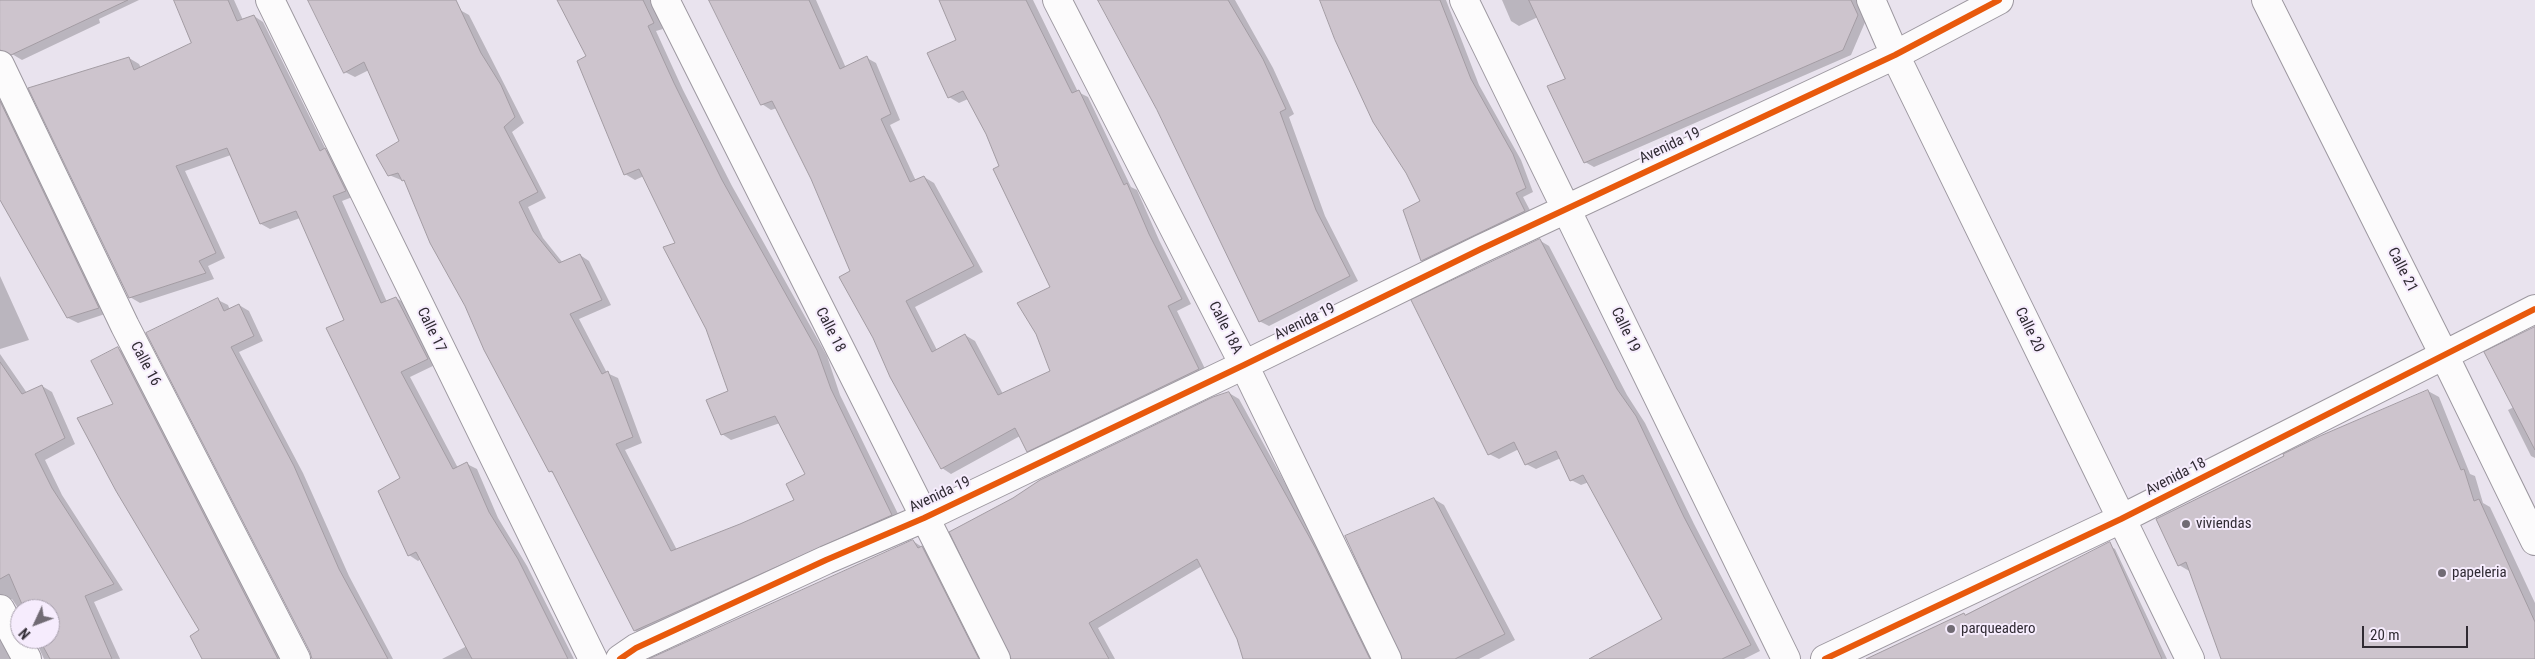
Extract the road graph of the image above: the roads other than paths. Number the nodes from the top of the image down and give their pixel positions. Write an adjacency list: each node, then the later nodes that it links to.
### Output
1 (270, 0): 20 (street, Calle 17)
2 (665, 0): 14 (street, Calle 18)
3 (1057, 0): 13 (street, Calle 18A)
4 (1464, 0): 10 (street, Calle 19)
5 (1871, 0): 8 (street, Calle 20)
6 (1998, 0): 8 (street, Avenida 19)
7 (2266, 0): 12 (street, Calle 21)
8 (1895, 55): 10 (street, Avenida 19); 15 (street, Calle 20)
9 (0, 65): 19 (street, Calle 16)
10 (1566, 209): 13 (street, Avenida 19); 24 (street, Calle 19)
11 (2535, 309): 12 (street, Avenida 18)
12 (2444, 354): 15 (street, Avenida 18); 16 (street, Calle 21)
13 (1244, 365): 14 (street, Avenida 19); 23 (street, Calle 18A)
14 (924, 518): 21 (street, Avenida 19); 22 (street, Calle 18)
15 (2121, 519): 25 (street, Avenida 18); 26 (street, Calle 20)
16 (2535, 541)
17 (0, 609): 18 (street)
18 (27, 659)
19 (296, 659)
20 (593, 659)
21 (620, 659)
22 (996, 659)
23 (1387, 659)
24 (1786, 659)
25 (1825, 659)
26 (2190, 659)

